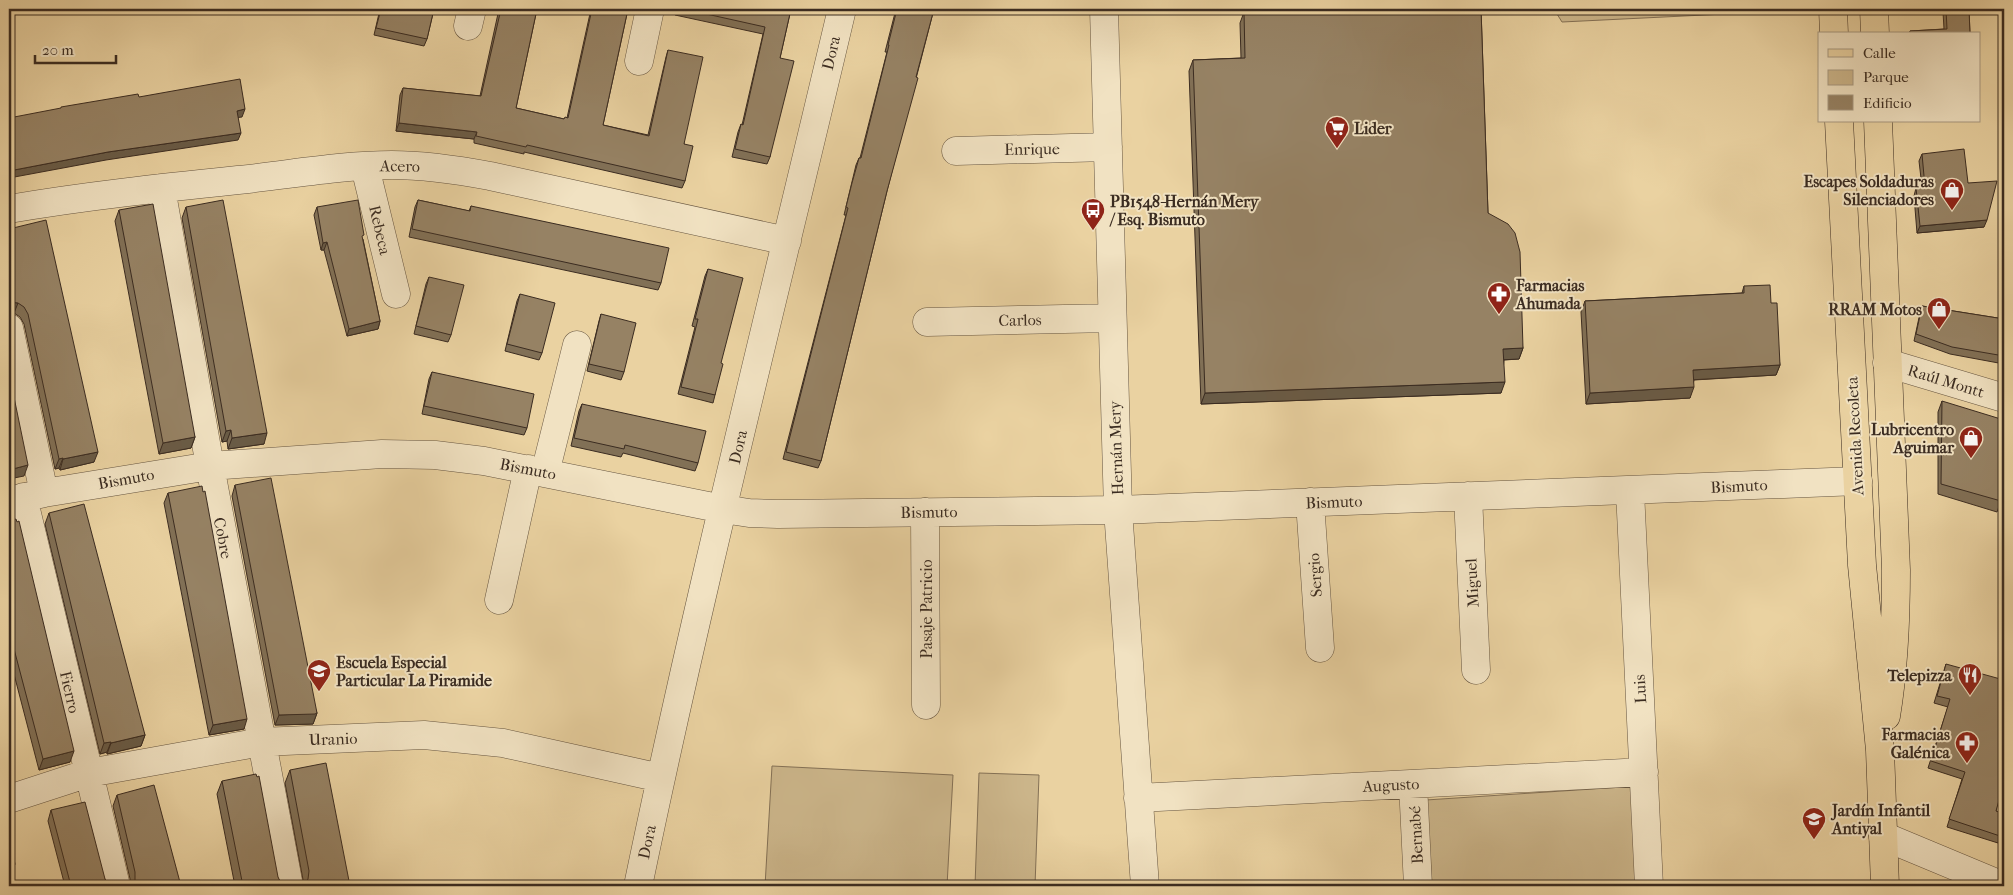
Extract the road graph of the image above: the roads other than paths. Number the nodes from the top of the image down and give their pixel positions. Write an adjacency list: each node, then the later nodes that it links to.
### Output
1 (650, 9): 8 (street)
2 (842, 9): 16 (street, Dora)
3 (1104, 9): 11 (street, Hernán Mery)
4 (1833, 9): 6 (main road)
5 (1874, 9): 7 (main road)
6 (1834, 32)
7 (1875, 32)
8 (639, 61)
9 (1839, 122): 26 (main road, Avenida Recoleta)
10 (1878, 122): 22 (main road, Avenida Recoleta)
11 (1108, 147): 12 (street, Enrique); 18 (street, Hernán Mery)
12 (956, 151)
13 (365, 166): 14 (street, Acero); 16 (street, Acero); 17 (street, Rebeca)
14 (161, 188): 15 (street, Acero); 24 (street, Cobre)
15 (9, 209)
16 (787, 241): 31 (street, Dora)
17 (396, 294)
18 (1112, 318): 19 (street, Carlos); 32 (street, Hernán Mery)
19 (927, 322)
20 (9, 328): 29 (street, Fierro)
21 (577, 345): 25 (street)
22 (1887, 363): 23 (street, Raúl Montt); 39 (main road, Avenida Recoleta)
23 (2004, 398)
24 (210, 466): 25 (street, Bismuto); 29 (street, Bismuto); 38 (street, Cobre)
25 (537, 471): 31 (street, Bismuto); 34 (street)
26 (1858, 481): 27 (street, Bismuto); 39 (main road, Avenida Recoleta)
27 (1630, 491): 28 (street, Bismuto); 40 (street, Luis)
28 (1468, 496): 30 (street, Bismuto); 36 (street, Miguel)
29 (26, 497): 41 (street, Fierro)
30 (1310, 502): 32 (street, Bismuto); 35 (street, Sergio)
31 (723, 509): 33 (street, Bismuto); 42 (street, Dora)
32 (1118, 510): 33 (street, Bismuto); 44 (street, Hernán Mery)
33 (925, 512): 37 (street, Pasaje Patricio)
34 (499, 600)
35 (1320, 648)
36 (1476, 670)
37 (926, 705)
38 (261, 742): 41 (street, Uranio); 42 (street, Uranio); 48 (street, Cobre)
39 (1880, 750): 46 (main road, Avenida Recoleta)
40 (1644, 772): 43 (street, Augusto); 52 (street, Luis)
41 (89, 773): 45 (street, Uranio); 47 (street, Fierro)
42 (661, 778): 49 (street, Dora)
43 (1413, 784): 44 (street, Augusto); 51 (street, Bernabé)
44 (1138, 798): 50 (street, Hernán Mery)
45 (9, 799)
46 (1883, 836): 53 (main road, Avenida Recoleta); 54 (street)
47 (116, 886)
48 (289, 886)
49 (638, 886)
50 (1145, 886)
51 (1418, 886)
52 (1649, 886)
53 (1885, 886)
54 (2003, 886)

